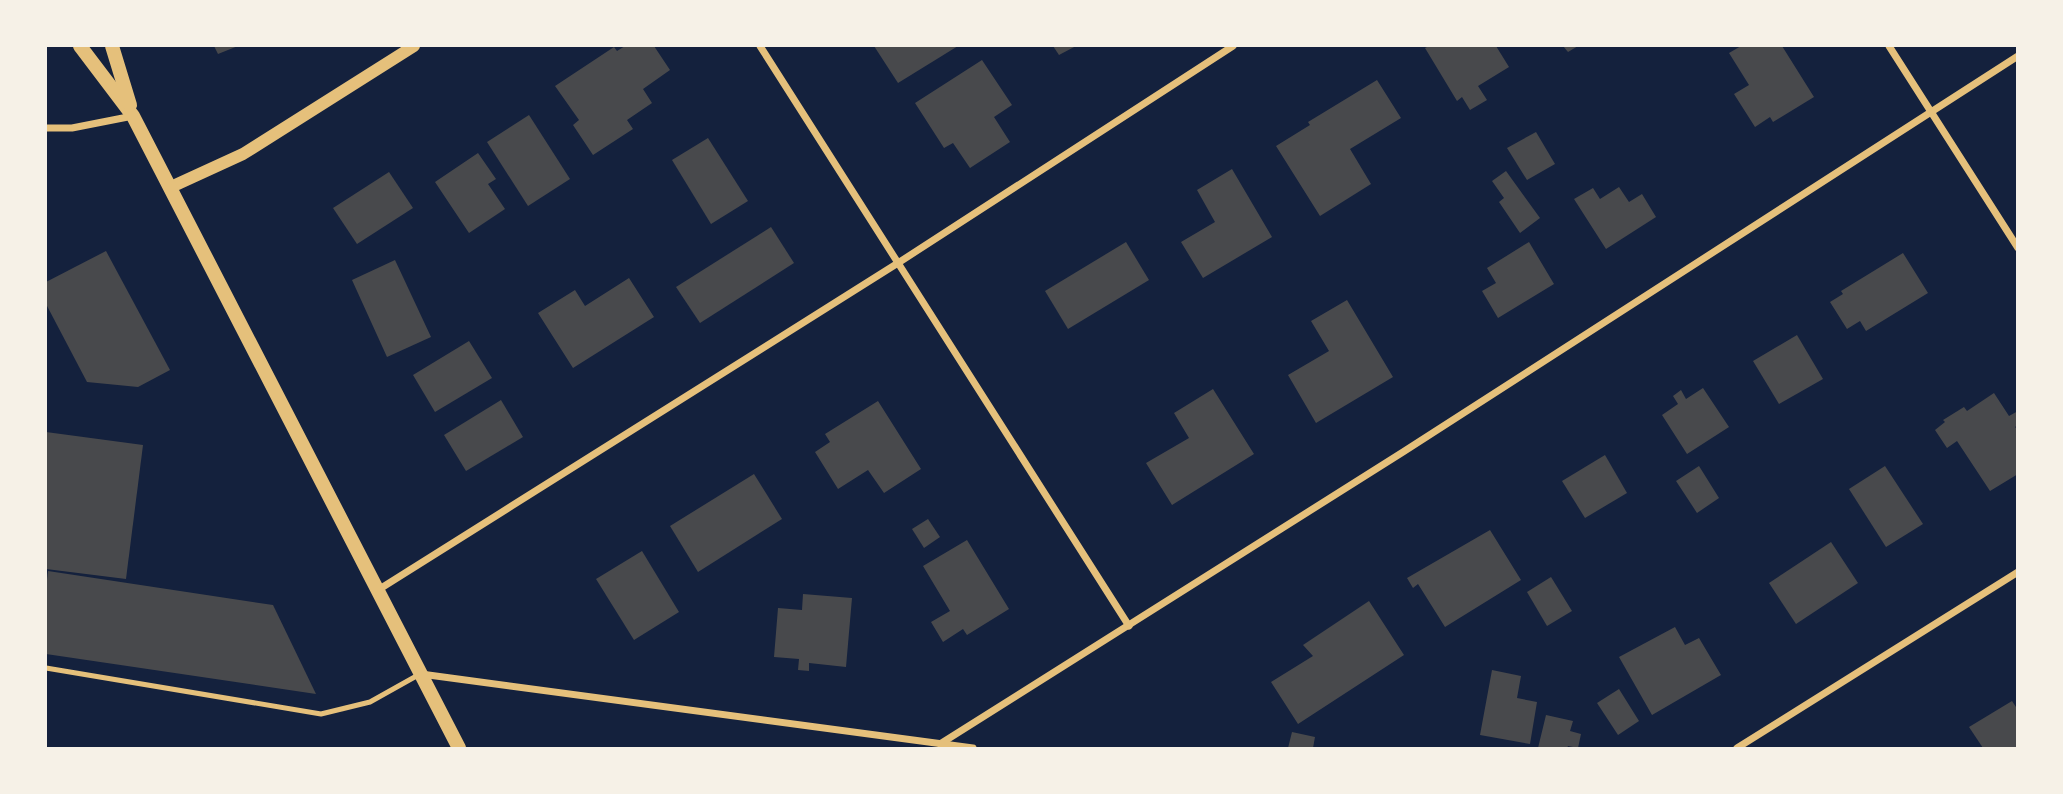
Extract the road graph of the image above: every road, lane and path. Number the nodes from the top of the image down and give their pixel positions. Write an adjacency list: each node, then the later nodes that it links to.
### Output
1 (80, 46): 9 (main road)
2 (112, 46): 9 (main road)
3 (414, 46): 11 (street)
4 (760, 46): 13 (street)
5 (1233, 46): 13 (street)
6 (1889, 46): 8 (street)
7 (2018, 57): 8 (street)
8 (1931, 111): 12 (street); 16 (street)
9 (133, 116): 10 (street); 11 (main road)
10 (46, 128)
11 (171, 187): 15 (main road)
12 (2018, 248)
13 (898, 263): 15 (street); 16 (street)
14 (2018, 572): 22 (street)
15 (378, 590): 18 (main road)
16 (1129, 626): 19 (street)
17 (46, 668): 18 (lane)
18 (421, 674): 19 (street); 20 (main road)
19 (940, 744): 21 (street)
20 (459, 748)
21 (973, 748)
22 (1737, 748)

